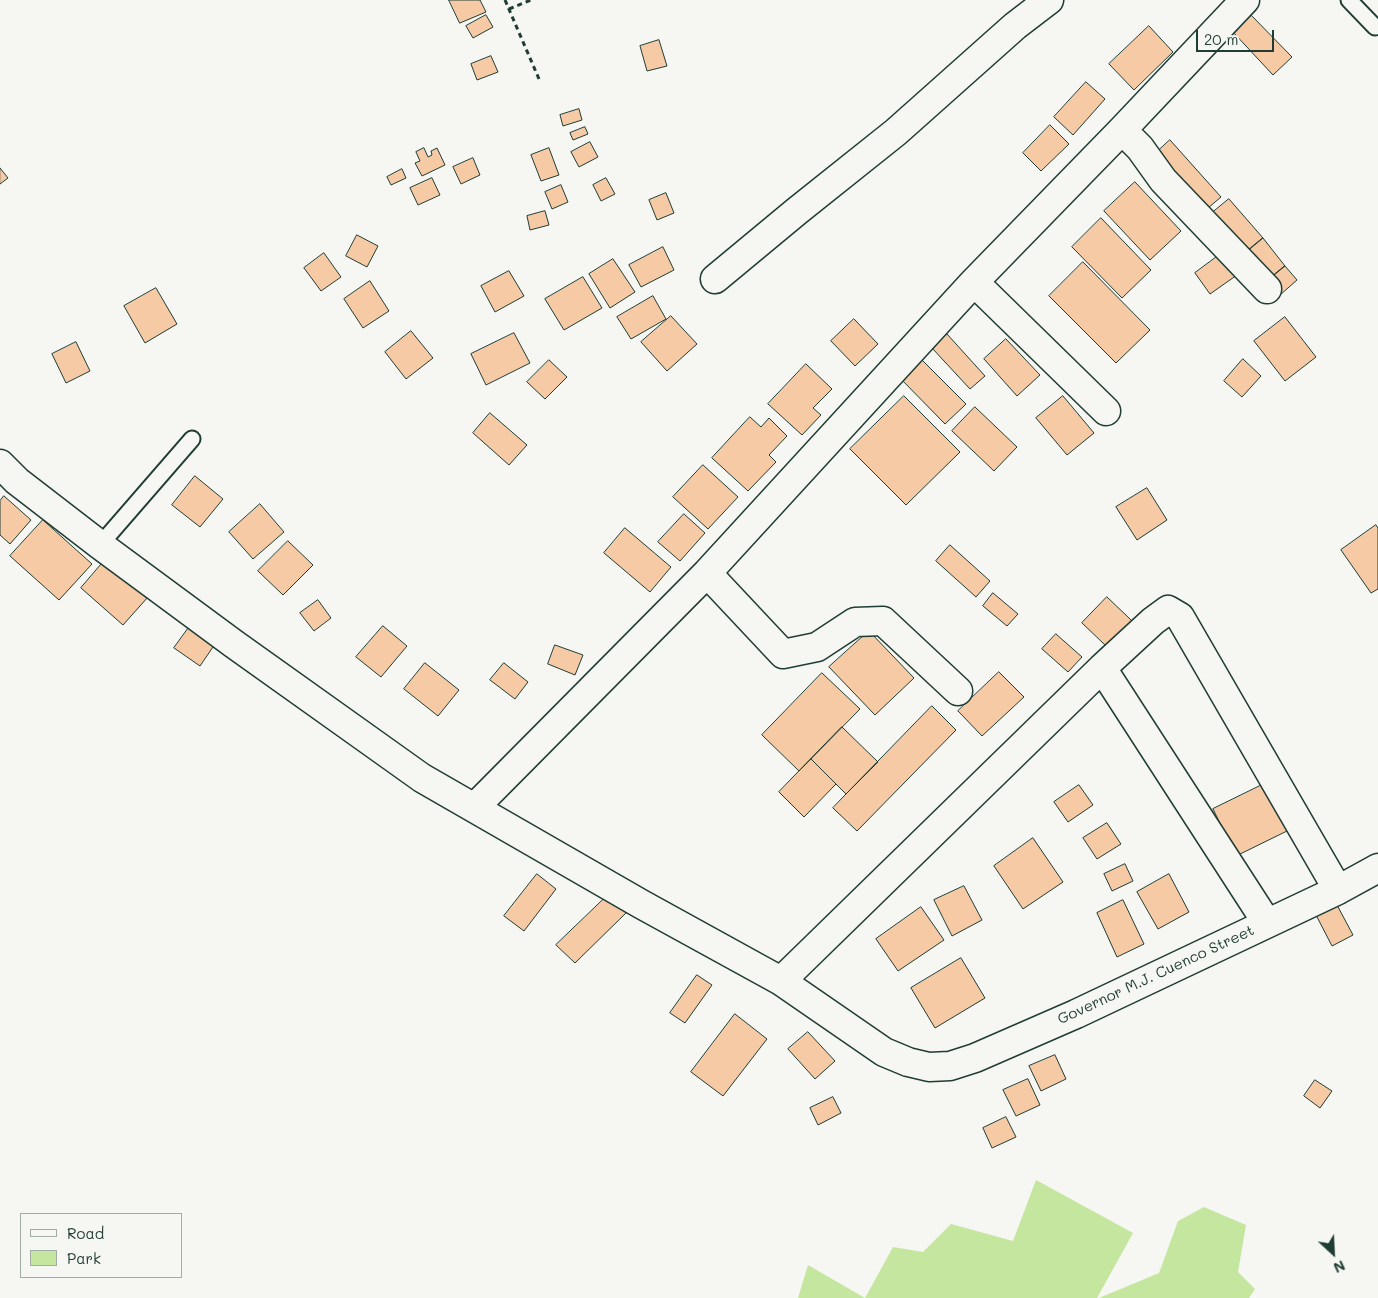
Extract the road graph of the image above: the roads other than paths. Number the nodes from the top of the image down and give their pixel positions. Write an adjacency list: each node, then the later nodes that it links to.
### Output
1 (1049, 0): 6 (street)
2 (1349, 0): 4 (lane)
3 (1233, 4): 5 (street)
4 (1375, 27)
5 (1122, 130): 7 (street); 8 (street)
6 (715, 279)
7 (974, 282): 9 (street); 13 (street)
8 (1267, 289)
9 (1106, 411)
10 (192, 439): 12 (lane)
11 (0, 464): 12 (street, Governor M.J. Cuenco Street)
12 (100, 545): 16 (street, Governor M.J. Cuenco Street)
13 (707, 573): 15 (street); 16 (street)
14 (1102, 668): 18 (street); 19 (street); 20 (street)
15 (958, 691)
16 (475, 807): 20 (street, Governor M.J. Cuenco Street)
17 (1378, 868): 18 (street, Governor M.J. Cuenco Street)
18 (1338, 890): 19 (street, Governor M.J. Cuenco Street)
19 (1266, 923): 20 (street, Governor M.J. Cuenco Street)
20 (781, 981)

